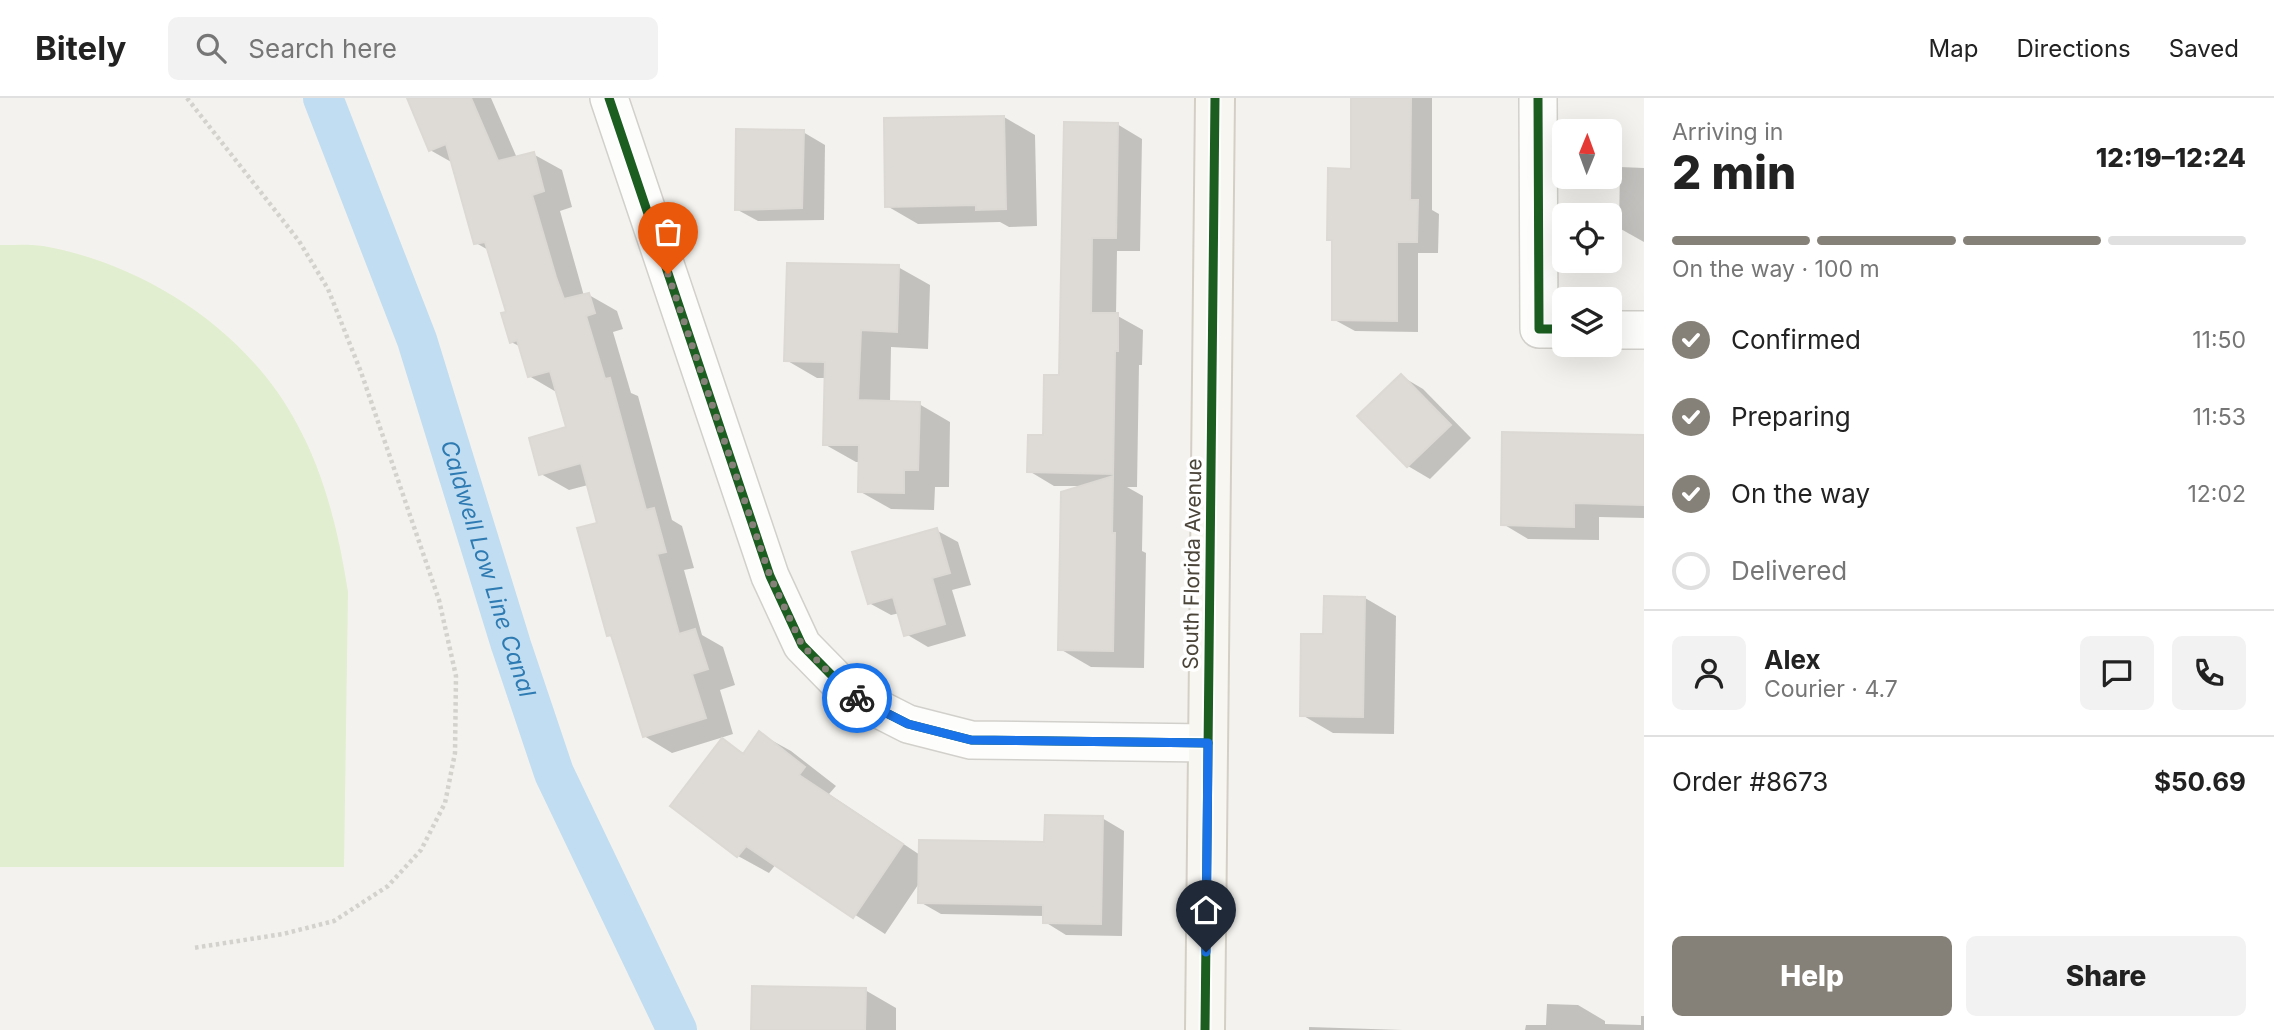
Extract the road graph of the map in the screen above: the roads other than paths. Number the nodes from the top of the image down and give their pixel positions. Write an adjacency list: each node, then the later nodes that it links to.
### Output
1 (609, 98): 7 (street)
2 (1215, 98): 7 (street, South Florida Avenue)
3 (1538, 98): 4 (street)
4 (1552, 329)
5 (1622, 330): 6 (street)
6 (1644, 330)
7 (1208, 743): 8 (street, South Florida Avenue)
8 (1205, 1030)

